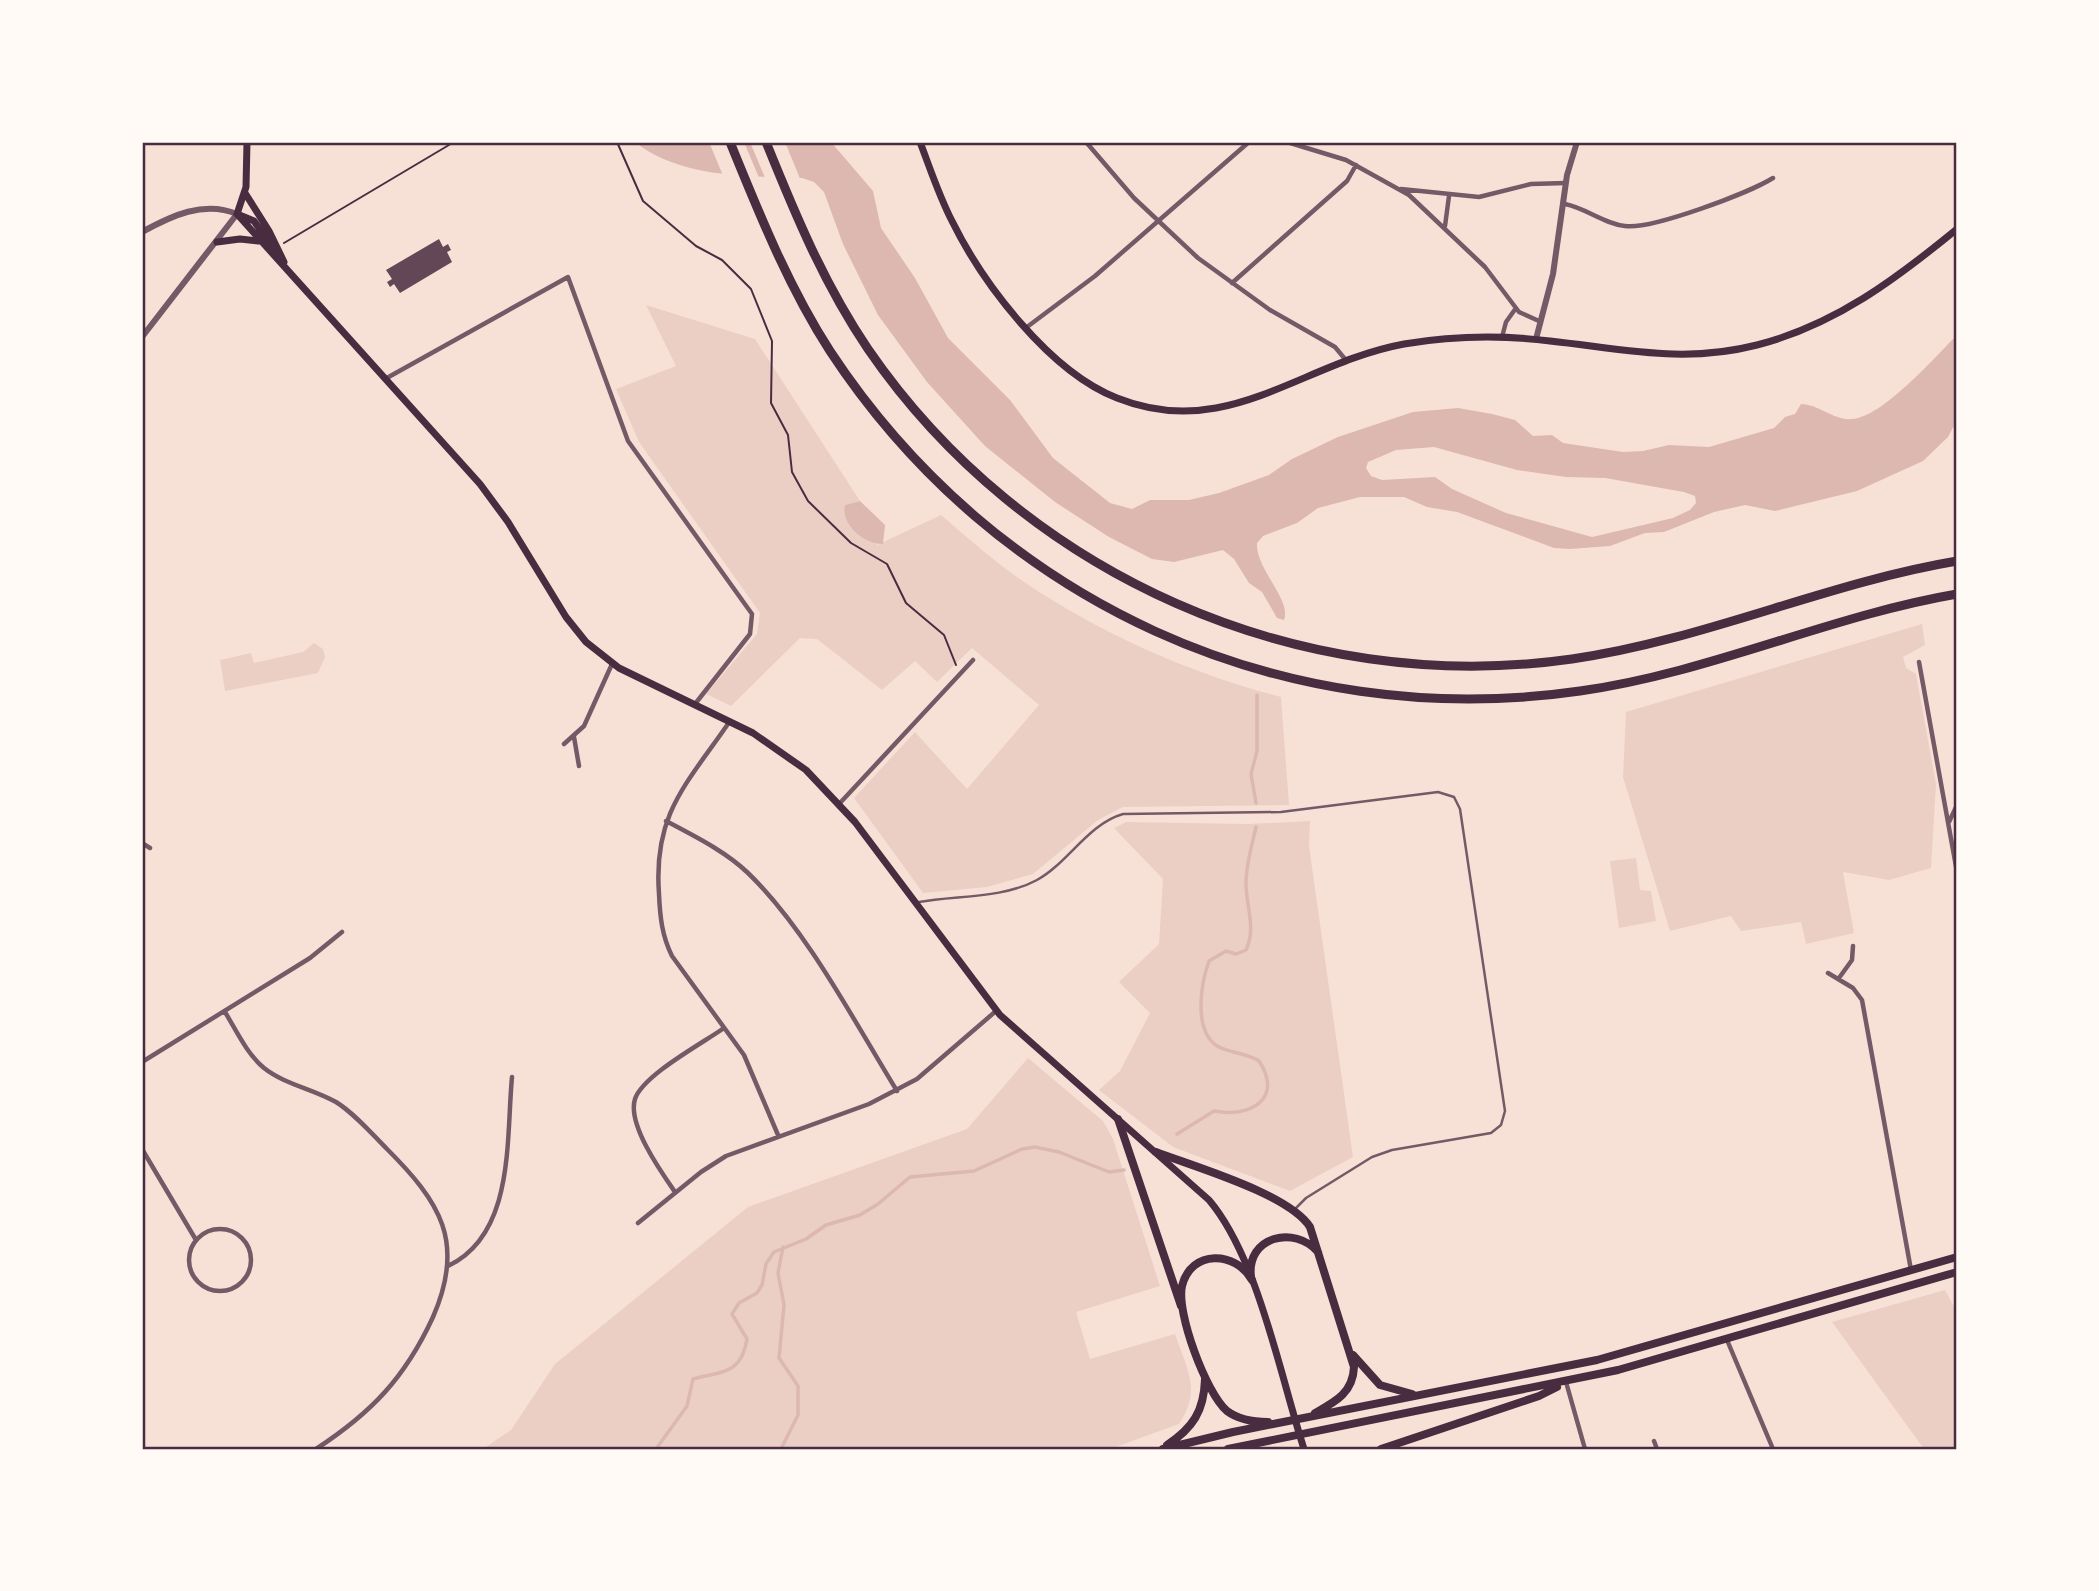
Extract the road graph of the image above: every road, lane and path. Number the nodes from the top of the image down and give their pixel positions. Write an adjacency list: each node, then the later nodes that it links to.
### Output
1 (247, 142): 15 (main road)
2 (454, 142): 25 (path)
3 (617, 142): 41 (path)
4 (730, 142): 37 (highway)
5 (766, 142): 36 (highway)
6 (920, 142): 30 (main road)
7 (1086, 142): 19 (street)
8 (1249, 142): 19 (street)
9 (1287, 142): 11 (street)
10 (1577, 142): 13 (street)
11 (1356, 165): 14 (street); 27 (street)
12 (1773, 178): 17 (street)
13 (1566, 183): 16 (street); 17 (street)
14 (1400, 188): 16 (street); 20 (street)
15 (244, 193): 18 (main road); 26 (main road)
16 (1449, 195): 20 (street)
17 (1565, 204): 29 (street)
18 (237, 214): 22 (street); 23 (street); 24 (main road); 26 (main road)
19 (1157, 220): 27 (street); 30 (street)
20 (1445, 227): 28 (street)
21 (1957, 229): 33 (main road)
22 (142, 232)
23 (217, 242): 24 (main road); 31 (street)
24 (260, 242): 26 (main road)
25 (284, 243)
26 (285, 266): 35 (main road)
27 (1232, 283): 34 (street)
28 (1516, 308): 29 (street); 32 (street)
29 (1539, 321): 33 (street)
30 (1027, 327): 34 (main road)
31 (142, 337)
32 (1502, 337): 33 (main road); 34 (main road)
33 (1536, 339)
34 (1345, 359)
35 (385, 379): 40 (main road); 42 (street)
36 (1957, 561)
37 (1957, 594)
38 (973, 660): 41 (street)
39 (1919, 662): 50 (street)
40 (612, 664): 42 (main road); 44 (street)
41 (959, 674): 47 (street)
42 (695, 704): 43 (main road)
43 (730, 721): 47 (main road); 49 (street)
44 (574, 737): 45 (street); 46 (street)
45 (564, 744)
46 (579, 766)
47 (840, 803): 54 (main road)
48 (1957, 805): 50 (street)
49 (666, 821): 61 (street); 64 (street)
50 (1948, 823): 53 (street)
51 (142, 843): 52 (street)
52 (150, 848)
53 (1957, 872)
54 (915, 903): 59 (main road); 70 (lane)
55 (342, 932): 60 (street)
56 (1853, 946): 58 (street)
57 (1828, 973): 58 (street)
58 (1839, 978): 76 (street)
59 (996, 1011): 64 (street); 65 (main road)
60 (225, 1012): 62 (street); 75 (street)
61 (724, 1028): 66 (street); 69 (street)
62 (142, 1062)
63 (512, 1077): 75 (street)
64 (897, 1091): 66 (street)
65 (1118, 1119): 68 (main road); 79 (highway)
66 (778, 1135): 69 (street)
67 (142, 1149): 72 (street)
68 (1156, 1152): 70 (highway); 78 (main road)
69 (675, 1192): 71 (street)
70 (1295, 1209): 73 (highway)
71 (638, 1223)
72 (196, 1240): 72 (street)
73 (1320, 1254): 78 (highway); 81 (highway)
74 (1957, 1257): 76 (highway)
75 (448, 1266): 89 (street)
76 (1911, 1270): 84 (highway)
77 (1957, 1272): 80 (highway)
78 (1252, 1280): 79 (highway); 88 (main road)
79 (1184, 1310): 82 (highway)
80 (1727, 1340): 83 (highway); 95 (street)
81 (1351, 1353): 84 (highway); 85 (highway)
82 (1205, 1379): 86 (highway); 90 (highway)
83 (1566, 1382): 91 (highway); 92 (highway); 93 (street)
84 (1426, 1394): 85 (highway)
85 (1308, 1417): 86 (highway)
86 (1285, 1422): 90 (highway)
87 (1654, 1441): 94 (street)
88 (1304, 1448)
89 (316, 1449)
90 (1161, 1449)
91 (1228, 1449)
92 (1381, 1449)
93 (1585, 1449)
94 (1657, 1449)
95 (1773, 1449)

